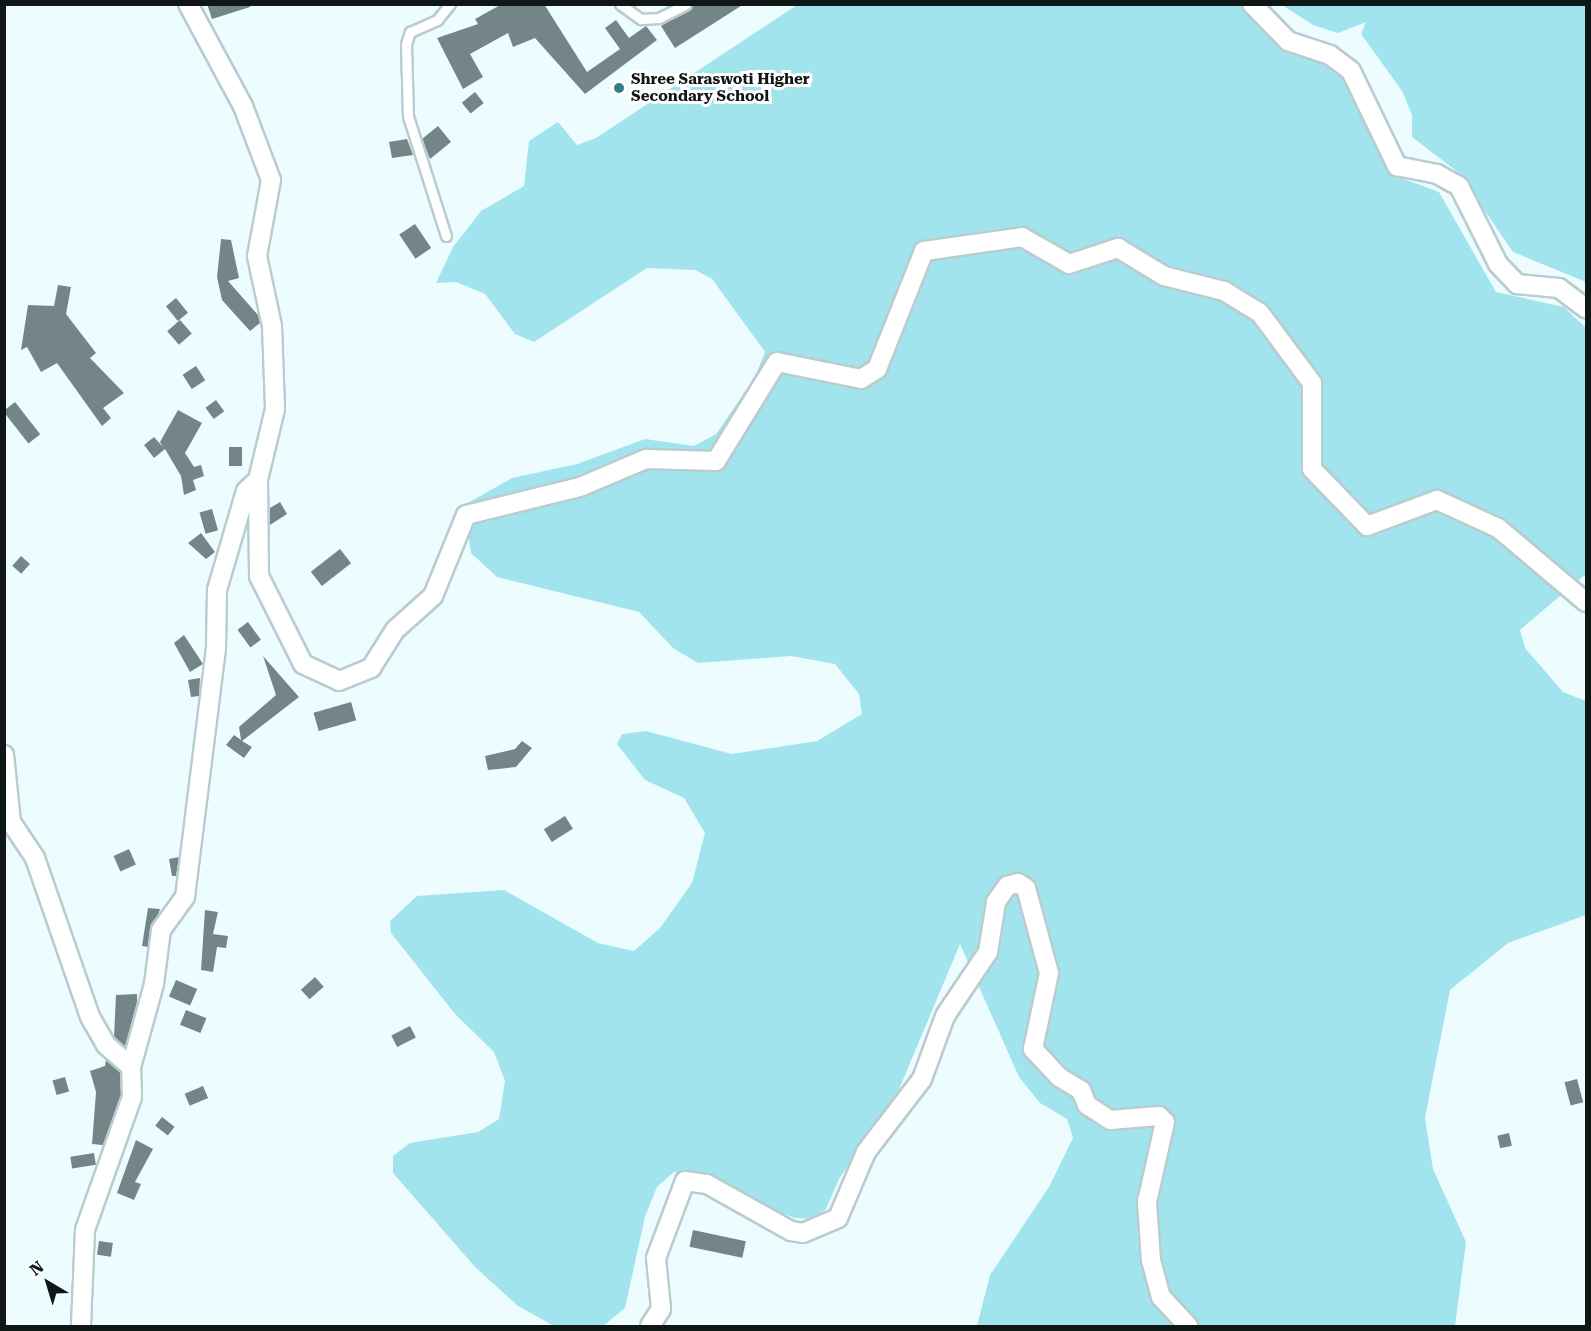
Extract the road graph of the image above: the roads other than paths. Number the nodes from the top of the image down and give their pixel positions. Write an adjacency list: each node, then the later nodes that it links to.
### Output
1 (188, 4): 8 (street)
2 (450, 4): 6 (lane)
3 (620, 4): 4 (lane)
4 (686, 4)
5 (1252, 4): 7 (street)
6 (446, 236)
7 (1587, 308)
8 (258, 480): 9 (street); 11 (street)
9 (1587, 602)
10 (4, 755): 11 (street)
11 (131, 1066): 12 (street)
12 (81, 1326)
13 (650, 1326): 14 (street)
14 (1188, 1326)

